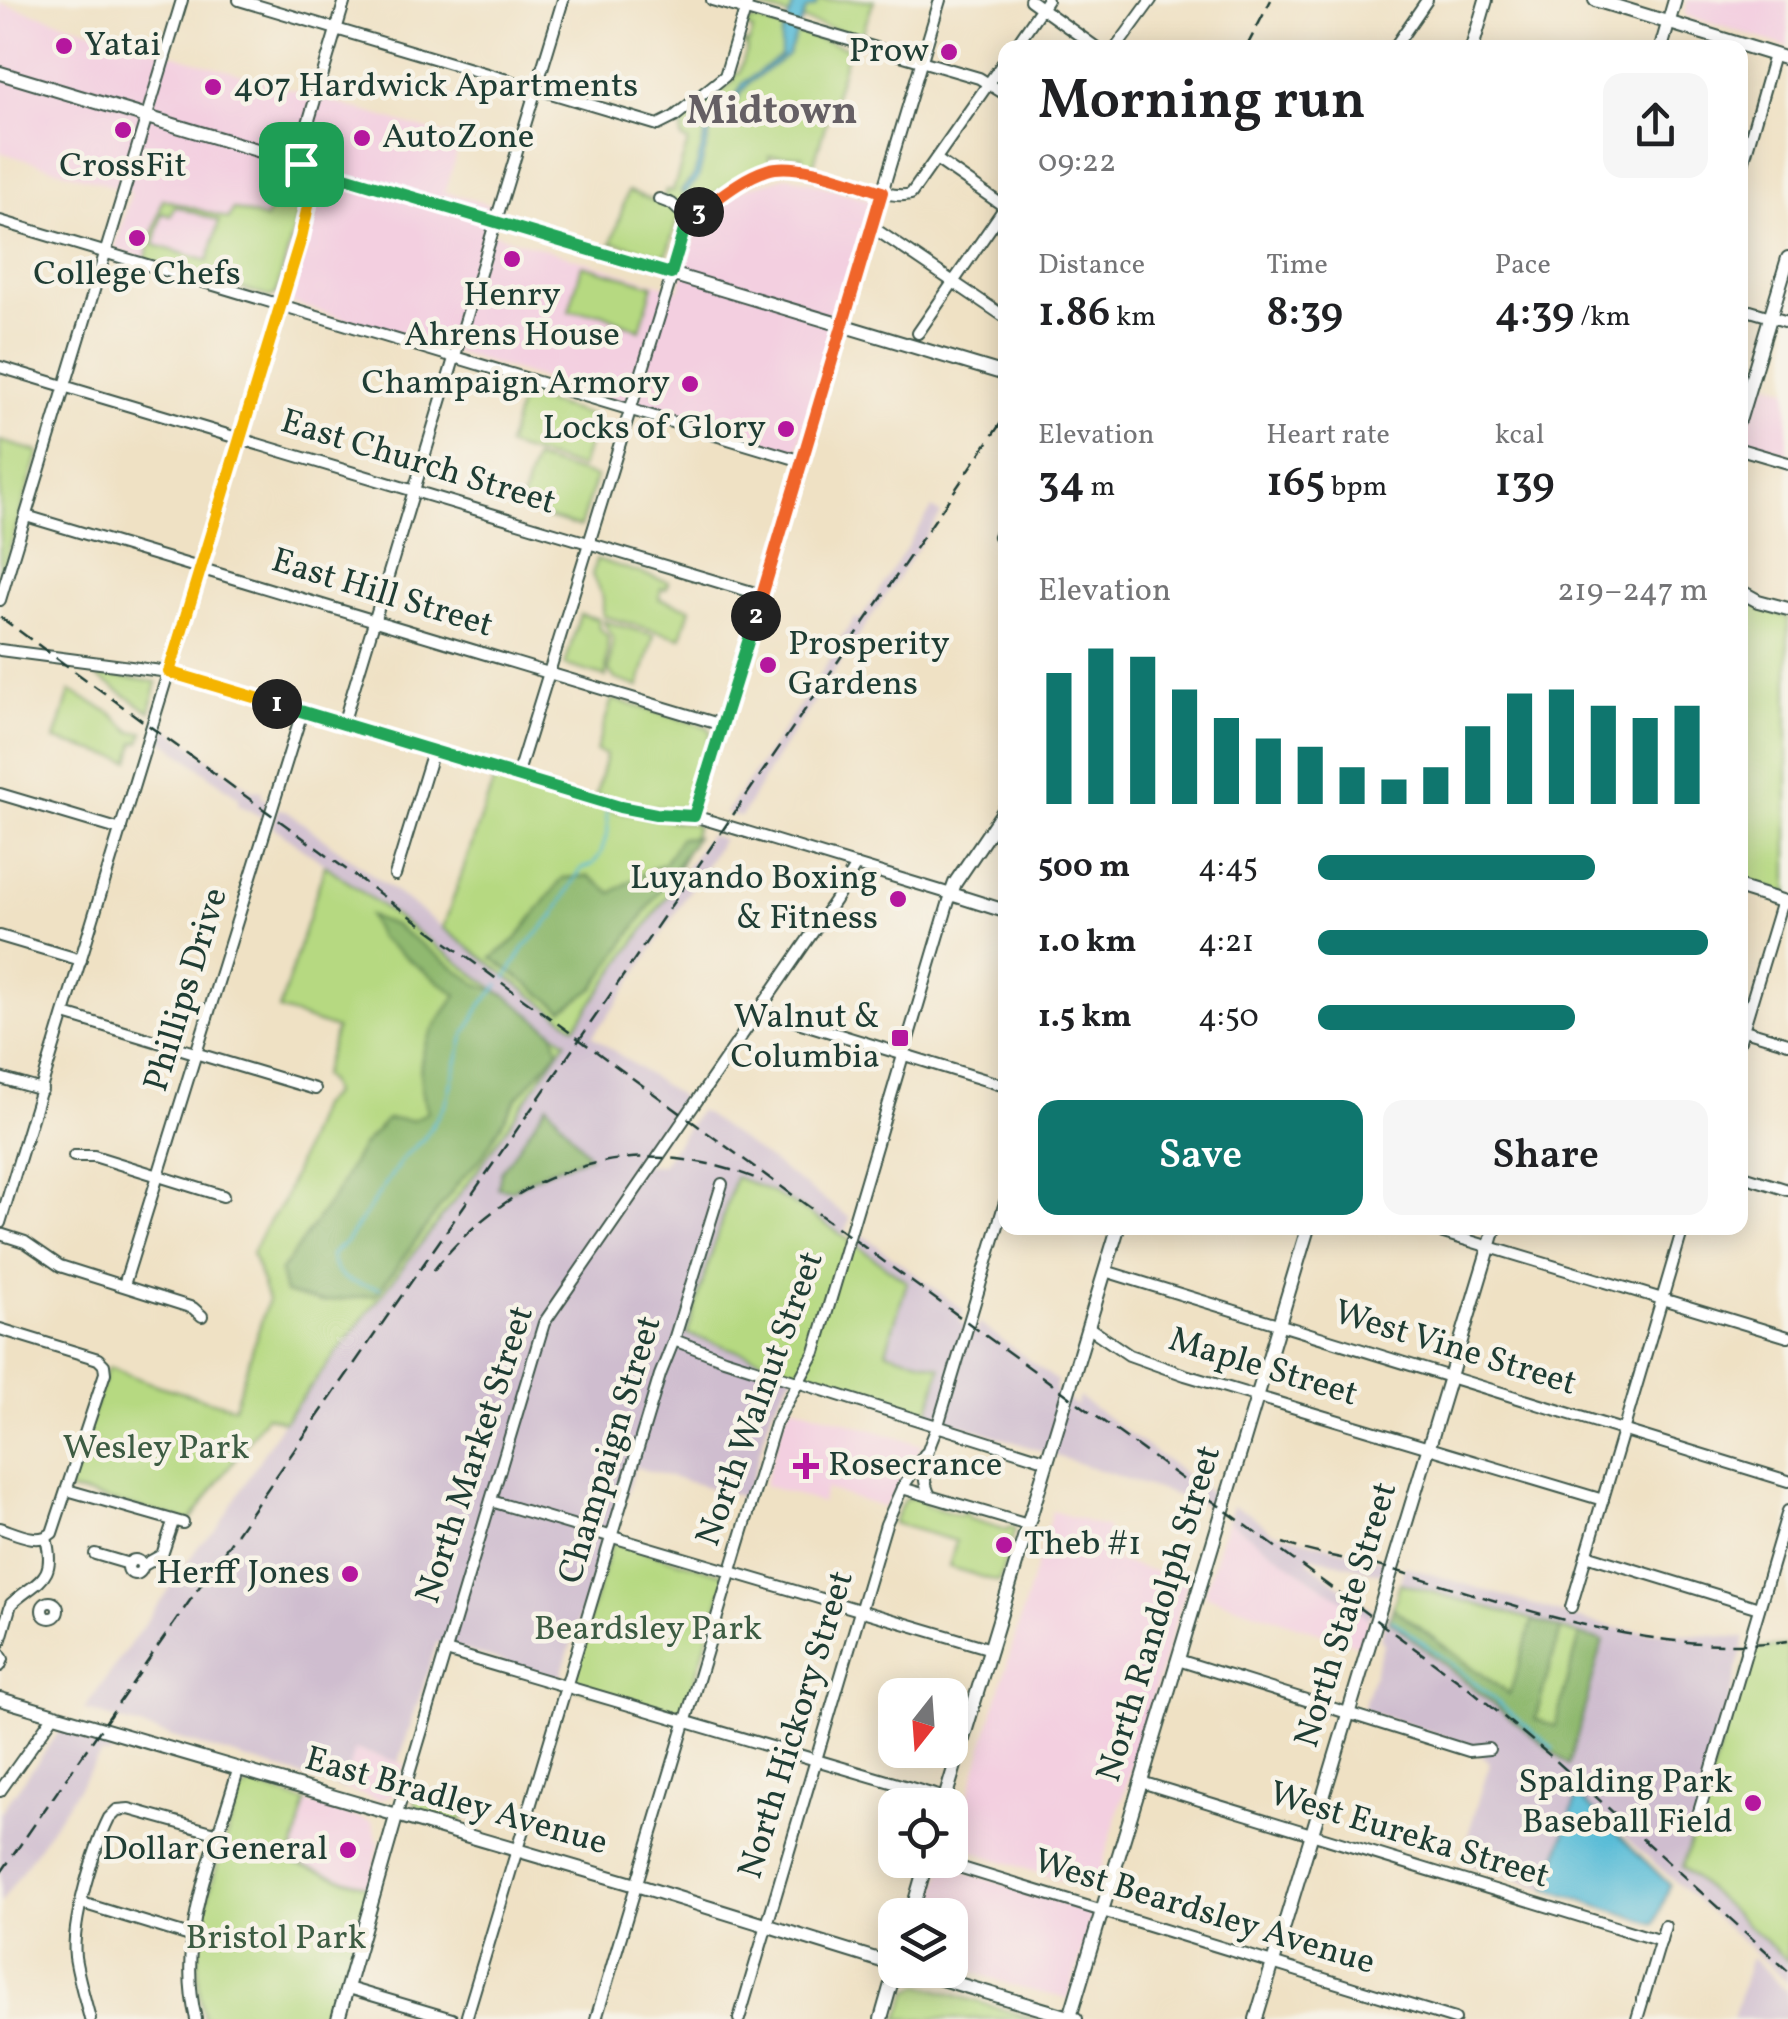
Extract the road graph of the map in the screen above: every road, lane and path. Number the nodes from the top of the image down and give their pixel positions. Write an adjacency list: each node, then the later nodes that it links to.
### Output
1 (182, 0): 32 (street)
2 (239, 0): 16 (street)
3 (345, 0): 16 (street)
4 (563, 0): 30 (street)
5 (712, 0): 14 (street)
6 (940, 0): 26 (street)
7 (1030, 0): 13 (street)
8 (1151, 0): 19 (street)
9 (1427, 0): 20 (street)
10 (1486, 0): 21 (main road)
11 (1596, 0): 15 (main road)
12 (1675, 0): 15 (main road)
13 (1044, 4): 17 (street); 18 (street)
14 (747, 5): 26 (street); 30 (street)
15 (1668, 23): 22 (main road); 23 (main road)
16 (336, 29): 30 (street); 35 (street)
17 (1019, 40)
18 (1087, 40)
19 (1122, 40)
20 (1400, 40)
21 (1474, 40)
22 (1663, 40)
23 (1724, 40)
24 (1748, 47): 25 (main road)
25 (1781, 57): 33 (street)
26 (922, 62): 29 (street); 36 (street)
27 (998, 70): 29 (street)
28 (0, 73): 32 (main road)
29 (988, 84): 31 (street); 34 (street)
30 (536, 89): 42 (street)
31 (998, 90)
32 (147, 117): 35 (main road); 44 (street)
33 (1748, 151)
34 (936, 160): 36 (street); 38 (street)
35 (301, 164): 42 (main road); 48 (street)
36 (882, 192): 40 (street); 43 (street)
37 (659, 199): 40 (street)
38 (998, 202)
39 (998, 217): 47 (street)
40 (689, 220): 46 (street)
41 (0, 221): 44 (street)
42 (496, 222): 46 (main road); 55 (street)
43 (872, 226): 47 (street); 53 (street)
44 (106, 253): 48 (street); 58 (street)
45 (1788, 258): 51 (main road)
46 (671, 274): 53 (main road); 60 (street)
47 (953, 282): 50 (street); 54 (street)
48 (280, 305): 55 (street); 61 (street)
49 (1748, 310): 51 (street)
50 (998, 312)
51 (1770, 317): 52 (street); 59 (main road)
52 (1788, 322)
53 (843, 326): 57 (main road); 63 (street)
54 (918, 334)
55 (455, 357): 60 (street); 65 (street)
56 (0, 367): 58 (street, East Church Street)
57 (998, 372)
58 (65, 386): 61 (street, East Church Street); 66 (street)
59 (1748, 391)
60 (630, 409): 63 (street); 67 (street)
61 (240, 438): 65 (street, East Church Street); 68 (street)
62 (1748, 452): 64 (street)
63 (802, 461): 69 (street)
64 (1788, 464)
65 (414, 490): 67 (street, East Church Street); 73 (street)
66 (26, 516): 68 (street, East Hill Street); 71 (street)
67 (589, 543): 69 (street, East Church Street); 76 (street)
68 (200, 568): 73 (street, East Hill Street); 75 (street)
69 (762, 595): 79 (street)
70 (1748, 596): 72 (main road)
71 (0, 600)
72 (1788, 610)
73 (374, 620): 76 (street, East Hill Street); 78 (street)
74 (0, 650): 75 (street)
75 (169, 672): 77 (street); 85 (street)
76 (549, 673): 79 (street, East Hill Street); 81 (street)
77 (302, 712): 78 (street); 99 (street, Phillips Drive)
78 (343, 724): 80 (street)
79 (722, 725): 83 (street)
80 (433, 751): 81 (street); 87 (street)
81 (517, 776): 83 (street)
82 (0, 794): 85 (street)
83 (694, 816): 86 (street)
84 (998, 820): 89 (main road, North Walnut Street)
85 (121, 830): 93 (street)
86 (856, 865): 89 (street); 94 (street, North Market Street)
87 (395, 875)
88 (1748, 890): 90 (main road)
89 (951, 894): 91 (main road); 100 (street, North Walnut Street)
90 (1785, 902): 95 (street)
91 (998, 909)
92 (0, 936): 93 (street)
93 (81, 960): 96 (street)
94 (759, 1010): 100 (street); 142 (street, North Market Street)
95 (1748, 1012)
96 (66, 1014): 99 (street); 104 (street)
97 (1748, 1035): 98 (street)
98 (1788, 1044)
99 (196, 1054): 103 (street); 106 (street, Phillips Drive)
100 (904, 1056): 102 (street); 130 (street, North Walnut Street)
101 (0, 1078): 104 (street)
102 (998, 1084)
103 (315, 1089)
104 (42, 1090): 111 (street)
105 (74, 1156): 106 (street)
106 (157, 1175): 110 (street); 121 (street, Phillips Drive)
107 (1748, 1178): 109 (street)
108 (722, 1184): 128 (street, Champaign Street)
109 (1788, 1190)
110 (223, 1196)
111 (0, 1223)
112 (998, 1225): 132 (street, North Hickory Street)
113 (0, 1234): 121 (street)
114 (1116, 1235): 120 (main road)
115 (1306, 1235): 124 (main road, North Randolph Street)
116 (1451, 1235): 119 (street)
117 (1493, 1235): 119 (main road, North State Street)
118 (1681, 1235): 122 (street)
119 (1489, 1246): 122 (street); 129 (main road, North State Street)
120 (1104, 1271): 124 (street, West Vine Street); 125 (main road)
121 (124, 1286): 123 (street)
122 (1662, 1299): 127 (street); 133 (street)
123 (202, 1316)
124 (1279, 1324): 129 (street, West Vine Street); 131 (main road, North Randolph Street)
125 (1088, 1328): 131 (street, Maple Street); 136 (main road)
126 (0, 1329): 139 (street)
127 (1788, 1337)
128 (674, 1340): 130 (street); 147 (street, Champaign Street)
129 (1450, 1376): 133 (street, West Vine Street); 134 (main road, North State Street)
130 (800, 1383): 132 (street); 150 (street, North Walnut Street)
131 (1258, 1395): 134 (street, Maple Street); 160 (main road, North Randolph Street)
132 (938, 1425): 135 (street, North Hickory Street); 136 (street)
133 (1624, 1430): 137 (street, West Vine Street); 141 (street)
134 (1428, 1447): 141 (street, Maple Street); 164 (main road, North State Street)
135 (925, 1454): 138 (street, North Hickory Street); 140 (street)
136 (1048, 1461): 144 (main road)
137 (1788, 1480)
138 (902, 1488): 140 (street); 155 (street, North Hickory Street)
139 (67, 1490): 146 (street); 148 (street)
140 (930, 1496): 144 (street)
141 (1603, 1500): 149 (street)
142 (490, 1502): 147 (street); 158 (street, North Market Street)
143 (1788, 1511): 154 (street)
144 (1028, 1524): 157 (main road)
145 (0, 1528): 146 (street)
146 (46, 1538): 151 (street)
147 (611, 1539): 150 (street); 162 (street, Champaign Street)
148 (95, 1554)
149 (1586, 1555): 153 (street); 154 (street)
150 (730, 1574): 155 (street); 166 (street, North Walnut Street)
151 (36, 1587): 152 (street); 156 (street)
152 (46, 1603)
153 (1571, 1607)
154 (1760, 1608): 175 (street)
155 (860, 1611): 157 (street); 168 (street, North Hickory Street)
156 (0, 1642)
157 (990, 1649): 172 (main road)
158 (446, 1651): 162 (street); 174 (street, North Market Street)
159 (0, 1654): 161 (street)
160 (1178, 1660): 164 (street); 170 (main road, North Randolph Street)
161 (0, 1666)
162 (566, 1686): 166 (street); 178 (street, Champaign Street)
163 (0, 1699): 165 (main road, East Bradley Avenue)
164 (1349, 1712): 167 (street); 177 (main road, North State Street)
165 (54, 1715): 169 (main road, East Bradley Avenue); 173 (street)
166 (685, 1722): 168 (street); 180 (street, North Walnut Street)
167 (1490, 1749)
168 (815, 1760): 171 (street); 183 (street, North Hickory Street)
169 (238, 1770): 174 (main road, East Bradley Avenue); 176 (street)
170 (1141, 1782): 177 (street, West Eureka Street); 182 (main road, North Randolph Street)
171 (901, 1788)
172 (948, 1788)
173 (0, 1791)
174 (396, 1817): 178 (main road, East Bradley Avenue); 190 (main road, North Market Street)
175 (1696, 1822)
176 (219, 1834): 181 (street); 185 (street)
177 (1312, 1835): 186 (street, West Eureka Street); 188 (main road, North State Street)
178 (516, 1850): 180 (main road, East Bradley Avenue); 197 (street, Champaign Street)
179 (968, 1870): 182 (street, West Beardsley Avenue)
180 (636, 1885): 183 (main road, East Bradley Avenue); 198 (street, North Walnut Street)
181 (82, 1902): 185 (street); 193 (street)
182 (1102, 1911): 188 (street, West Beardsley Avenue); 192 (main road, North Randolph Street)
183 (766, 1925): 187 (main road, East Bradley Avenue); 199 (street, North Hickory Street)
184 (1666, 1926): 186 (street)
185 (190, 1936): 194 (street)
186 (1661, 1941): 203 (street)
187 (878, 1962)
188 (1273, 1963): 201 (main road, North State Street); 202 (street, West Beardsley Avenue)
189 (968, 1987): 192 (main road)
190 (348, 1988): 195 (main road, North Market Street); 196 (street)
191 (889, 1988): 200 (main road)
192 (1074, 2018)
193 (90, 2019)
194 (196, 2019)
195 (338, 2019)
196 (452, 2019)
197 (466, 2019)
198 (596, 2019)
199 (739, 2019)
200 (880, 2019)
201 (1256, 2019)
202 (1456, 2019)
203 (1637, 2019)

